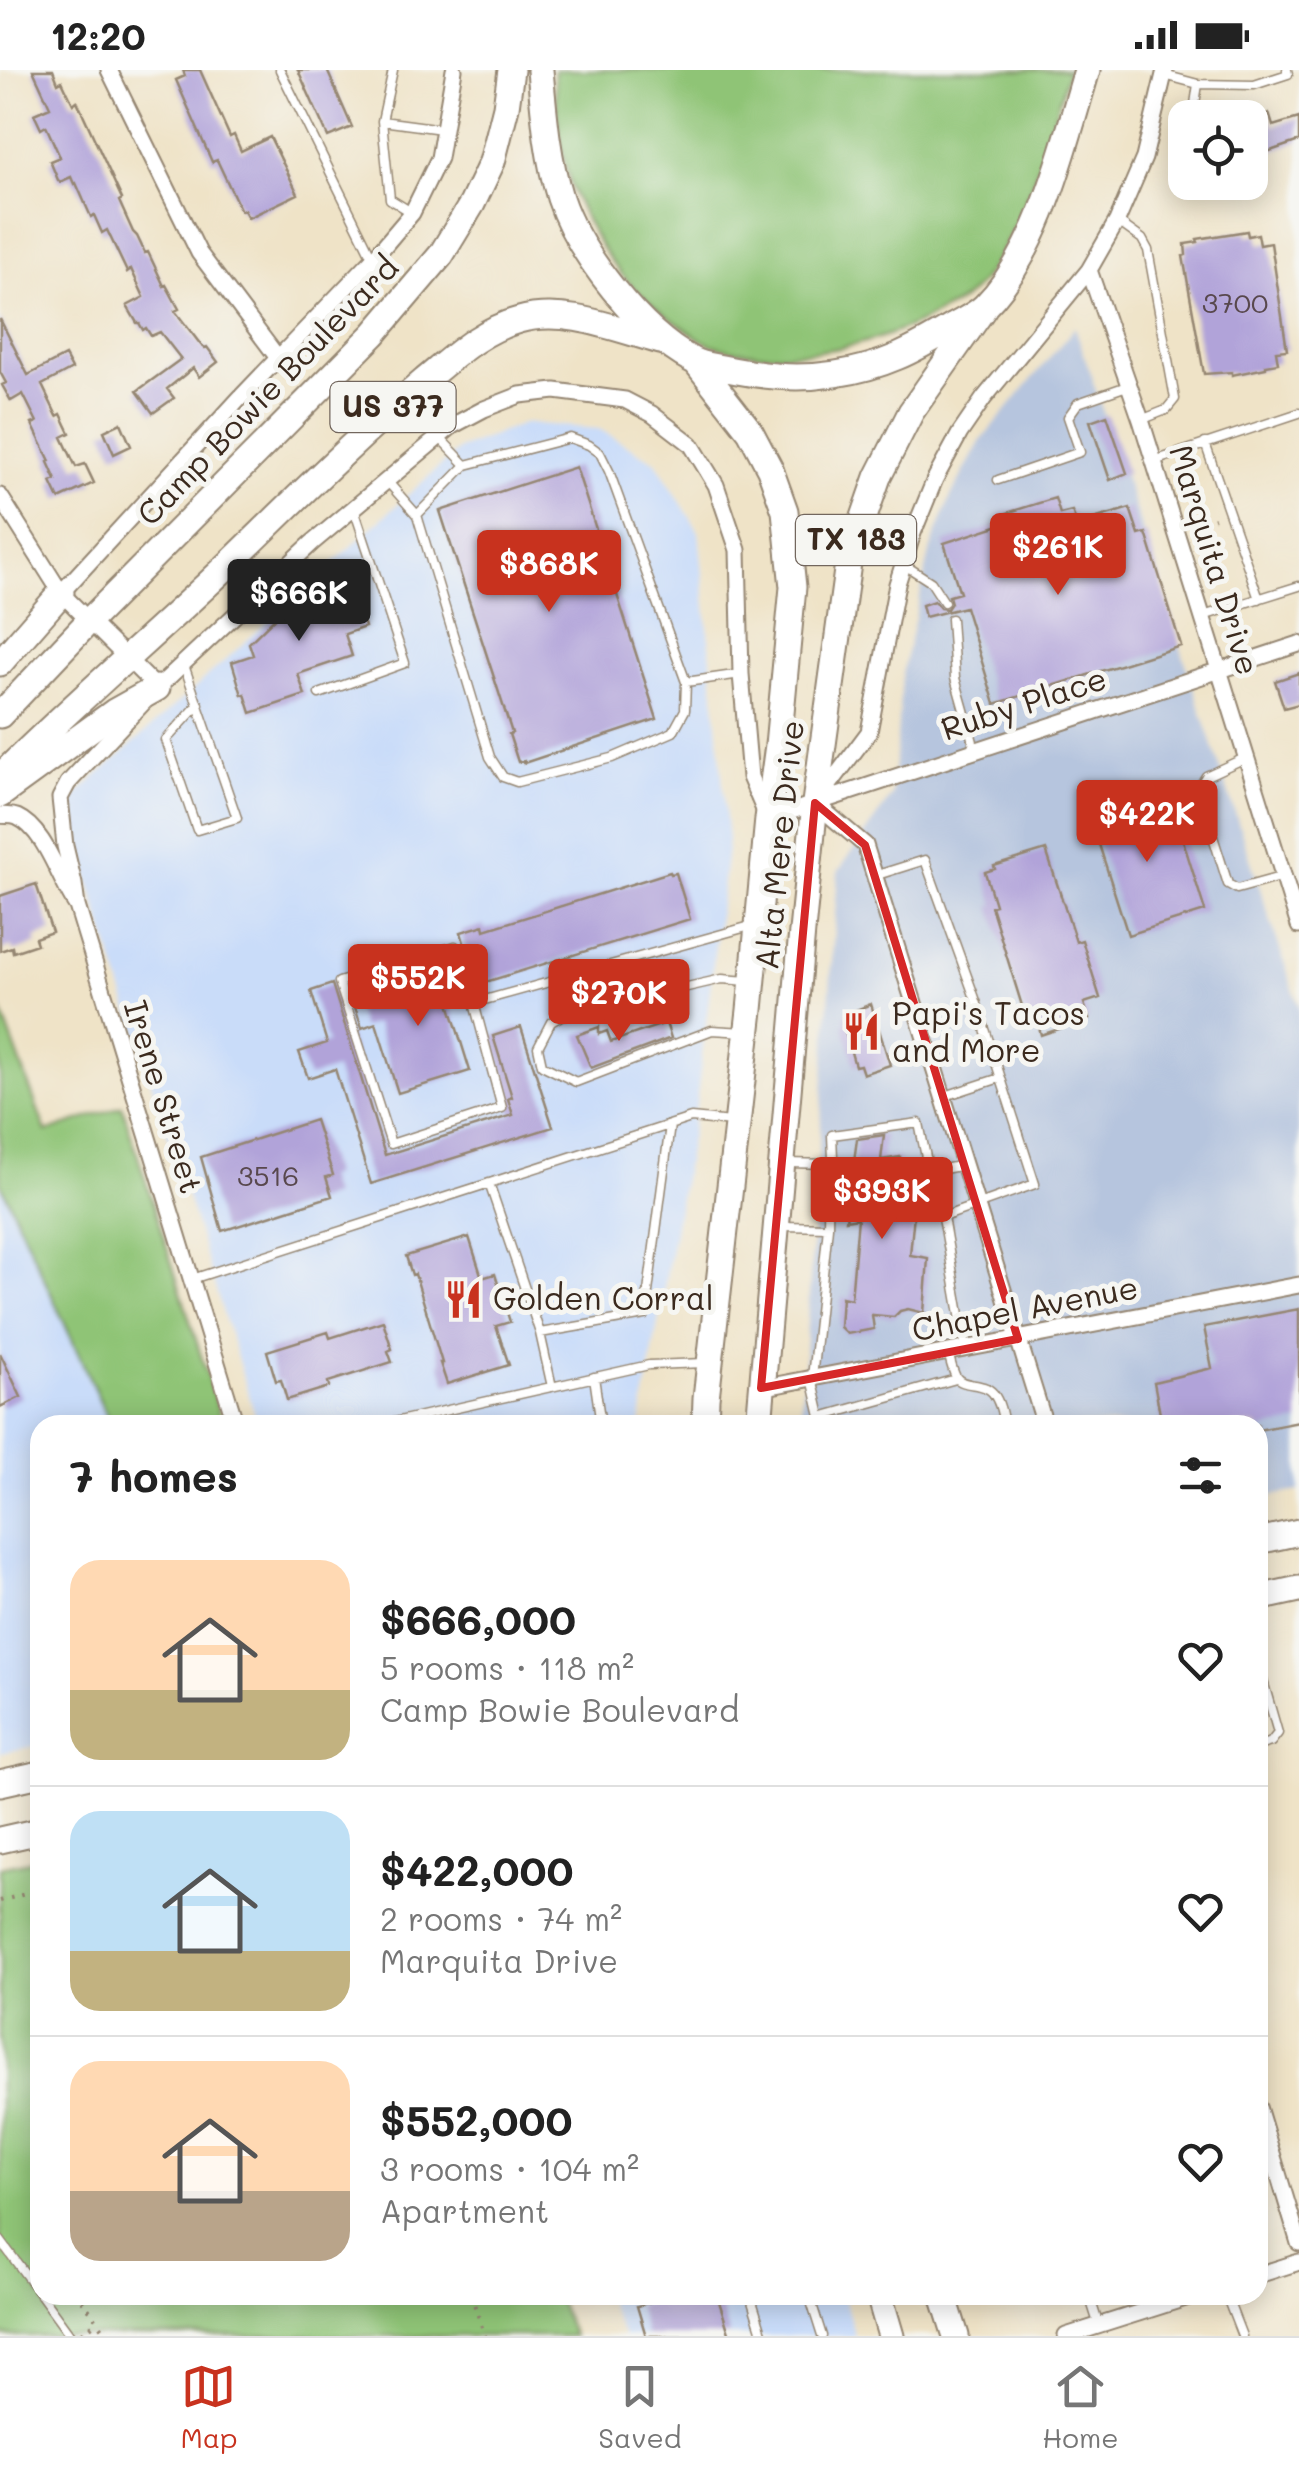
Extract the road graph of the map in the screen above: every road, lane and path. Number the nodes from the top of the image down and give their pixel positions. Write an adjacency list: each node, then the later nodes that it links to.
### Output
1 (110, 70): 20 (street)
2 (280, 70): 16 (lane)
3 (393, 70): 12 (lane)
4 (454, 70): 13 (street, Camp Bowie Boulevard)
5 (511, 70): 43 (main road, Camp Bowie Boulevard / US 377)
6 (540, 70): 19 (main road)
7 (1088, 70): 18 (main road, US 377)
8 (1287, 70): 10 (lane)
9 (1165, 73): 10 (lane); 15 (street)
10 (1198, 84): 11 (lane)
11 (1196, 100)
12 (382, 121): 13 (lane); 14 (lane)
13 (444, 129): 14 (street, Camp Bowie Boulevard)
14 (412, 213): 16 (street, Camp Bowie Boulevard)
15 (1117, 222): 17 (street); 24 (lane)
16 (373, 260): 20 (street, Camp Bowie Boulevard)
17 (1089, 270): 22 (street, Marquita Drive); 36 (street)
18 (984, 308): 21 (main road, US 377); 59 (main road, Alta Mere Drive / TX 183)
19 (665, 342): 21 (main road, US 377); 45 (main road, US 377)
20 (278, 358): 38 (street, Camp Bowie Boulevard)
21 (696, 362): 61 (main road, Alta Mere Drive / TX 183)
22 (1130, 385): 24 (street, Marquita Drive); 30 (lane)
23 (1299, 413): 26 (lane)
24 (1141, 420): 27 (street, Marquita Drive)
25 (439, 437): 28 (lane); 29 (street); 49 (street)
26 (1205, 444): 27 (lane); 39 (lane)
27 (1154, 461): 41 (street, Marquita Drive)
28 (466, 465): 33 (lane); 50 (lane)
29 (387, 480): 32 (street); 33 (lane)
30 (998, 480)
31 (0, 496): 38 (street)
32 (354, 509): 47 (street); 52 (lane)
33 (417, 515): 50 (lane)
34 (1206, 521): 35 (path)
35 (1194, 525)
36 (903, 564): 40 (lane); 59 (street)
37 (1299, 586): 39 (lane)
38 (60, 593): 43 (street); 46 (main road)
39 (1259, 598): 41 (lane)
40 (944, 602)
41 (1203, 616): 48 (street, Marquita Drive)
42 (951, 618): 55 (lane)
43 (89, 621): 45 (street); 54 (main road, Camp Bowie Boulevard / US 377)
44 (1299, 644): 48 (street, Ruby Place)
45 (125, 658): 51 (street); 57 (main road, US 377)
46 (0, 663)
47 (184, 664): 51 (street); 53 (lane)
48 (1220, 669): 55 (street, Ruby Place); 56 (street, Marquita Drive)
49 (741, 674): 50 (lane); 61 (street)
50 (686, 682)
51 (157, 688): 58 (main road); 64 (street)
52 (319, 694)
53 (199, 704): 53 (lane)
54 (0, 715)
55 (975, 749): 59 (street, Ruby Place)
56 (1247, 757): 63 (street, Marquita Drive); 63 (lane)
57 (0, 776)
58 (0, 795)
59 (815, 803): 61 (street, Ruby Place); 62 (street); 74 (main road, Alta Mere Drive / TX 183)
60 (0, 815): 64 (street, Irene Street)
61 (768, 819): 65 (main road, Alta Mere Drive / TX 183)
62 (874, 876): 70 (lane); 71 (street)
63 (1284, 876): 66 (street, Marquita Drive)
64 (77, 906): 81 (street, Irene Street)
65 (759, 924): 67 (main road, Alta Mere Drive / TX 183); 68 (lane)
66 (1299, 926)
67 (753, 981): 69 (main road, Alta Mere Drive / TX 183); 69 (lane)
68 (474, 1003): 68 (lane)
69 (747, 1032): 72 (main road, Alta Mere Drive / TX 183)
70 (1000, 1078): 71 (lane); 78 (lane)
71 (945, 1096): 76 (street)
72 (737, 1122): 73 (lane); 87 (main road, Alta Mere Drive / TX 183)
73 (670, 1125): 77 (lane); 83 (lane)
74 (782, 1162): 75 (lane); 79 (main road, Alta Mere Drive / TX 183)
75 (829, 1164): 76 (lane); 80 (lane)
76 (964, 1165): 78 (street)
77 (490, 1183): 81 (lane); 83 (lane)
78 (976, 1205): 84 (street); 85 (lane)
79 (776, 1226): 80 (lane); 92 (main road, Alta Mere Drive / TX 183)
80 (828, 1227): 89 (lane)
81 (191, 1280): 93 (street, Irene Street)
82 (1299, 1285): 84 (street, Chapel Avenue)
83 (540, 1333): 91 (lane)
84 (1018, 1339): 85 (street, Chapel Avenue); 101 (street)
85 (966, 1349): 86 (street, Chapel Avenue)
86 (948, 1352): 89 (street, Chapel Avenue); 90 (lane)
87 (710, 1363): 88 (lane); 96 (main road, Alta Mere Drive / TX 183)
88 (594, 1377): 91 (lane); 95 (lane)
89 (812, 1378): 92 (street, Chapel Avenue); 98 (lane)
90 (956, 1379): 99 (lane); 100 (lane)
91 (552, 1386): 94 (lane)
92 (761, 1388): 97 (main road, Alta Mere Drive / TX 183)
93 (233, 1415)
94 (425, 1415)
95 (600, 1415)
96 (706, 1415)
97 (760, 1415)
98 (821, 1415)
99 (841, 1415)
100 (1002, 1415)
101 (1042, 1415)
102 (1299, 1532): 103 (main road)
103 (1268, 1538)
104 (1299, 1589): 105 (main road)
105 (1268, 1596)
106 (1268, 1698): 107 (lane)
107 (1268, 1743)
108 (30, 1776): 109 (main road)
109 (0, 1783)
110 (30, 1833): 111 (main road)
111 (0, 1840)
112 (30, 1893): 113 (path)
113 (0, 1901)
114 (1268, 2140): 116 (street)
115 (0, 2240): 119 (lane)
116 (1299, 2244)
117 (1299, 2262): 118 (street)
118 (1268, 2272)
119 (30, 2281)
120 (48, 2305): 132 (lane)
121 (86, 2305): 130 (path)
122 (474, 2305): 135 (path)
123 (753, 2305): 136 (lane)
124 (812, 2305): 137 (lane)
125 (882, 2305): 138 (main road)
126 (946, 2305): 139 (main road)
127 (1092, 2305): 131 (lane)
128 (1164, 2305): 131 (street)
129 (1230, 2305): 141 (lane)
130 (98, 2321): 133 (path); 134 (path)
131 (1098, 2326): 140 (street)
132 (71, 2336)
133 (78, 2336)
134 (109, 2336)
135 (485, 2336)
136 (763, 2336)
137 (822, 2336)
138 (891, 2336)
139 (956, 2336)
140 (1066, 2336)
141 (1242, 2336)

